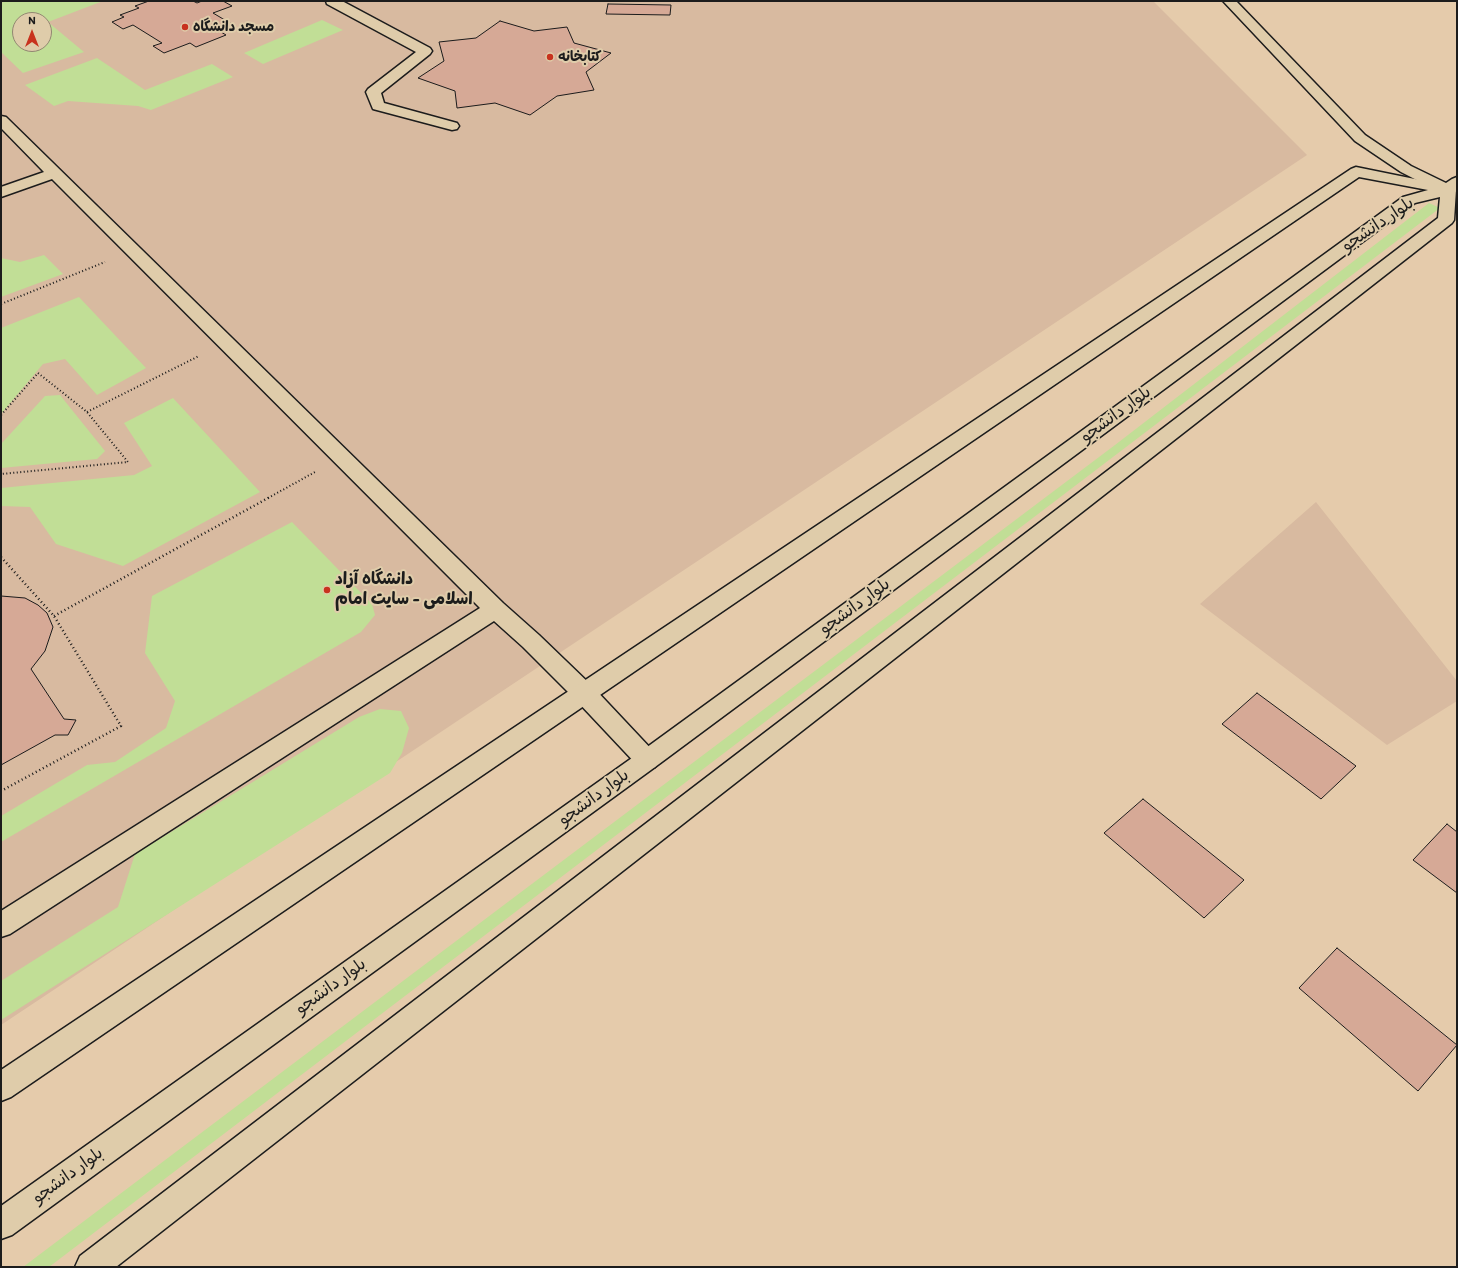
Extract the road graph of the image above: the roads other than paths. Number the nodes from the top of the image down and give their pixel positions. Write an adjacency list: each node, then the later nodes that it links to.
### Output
1 (332, 1): 4 (main road)
2 (1229, 1): 6 (main road)
3 (1, 120): 5 (main road)
4 (452, 126)
5 (55, 173): 7 (main road); 8 (main road)
6 (1453, 186): 9 (main road); 10 (main road, بلوار دانشجو); 14 (main road, بلوار دانشجو)
7 (1, 192)
8 (495, 609): 9 (main road); 11 (main road)
9 (584, 694): 10 (main road); 12 (main road)
10 (647, 760): 13 (main road, بلوار دانشجو)
11 (1, 925)
12 (1, 1087)
13 (1, 1224)
14 (92, 1267)

